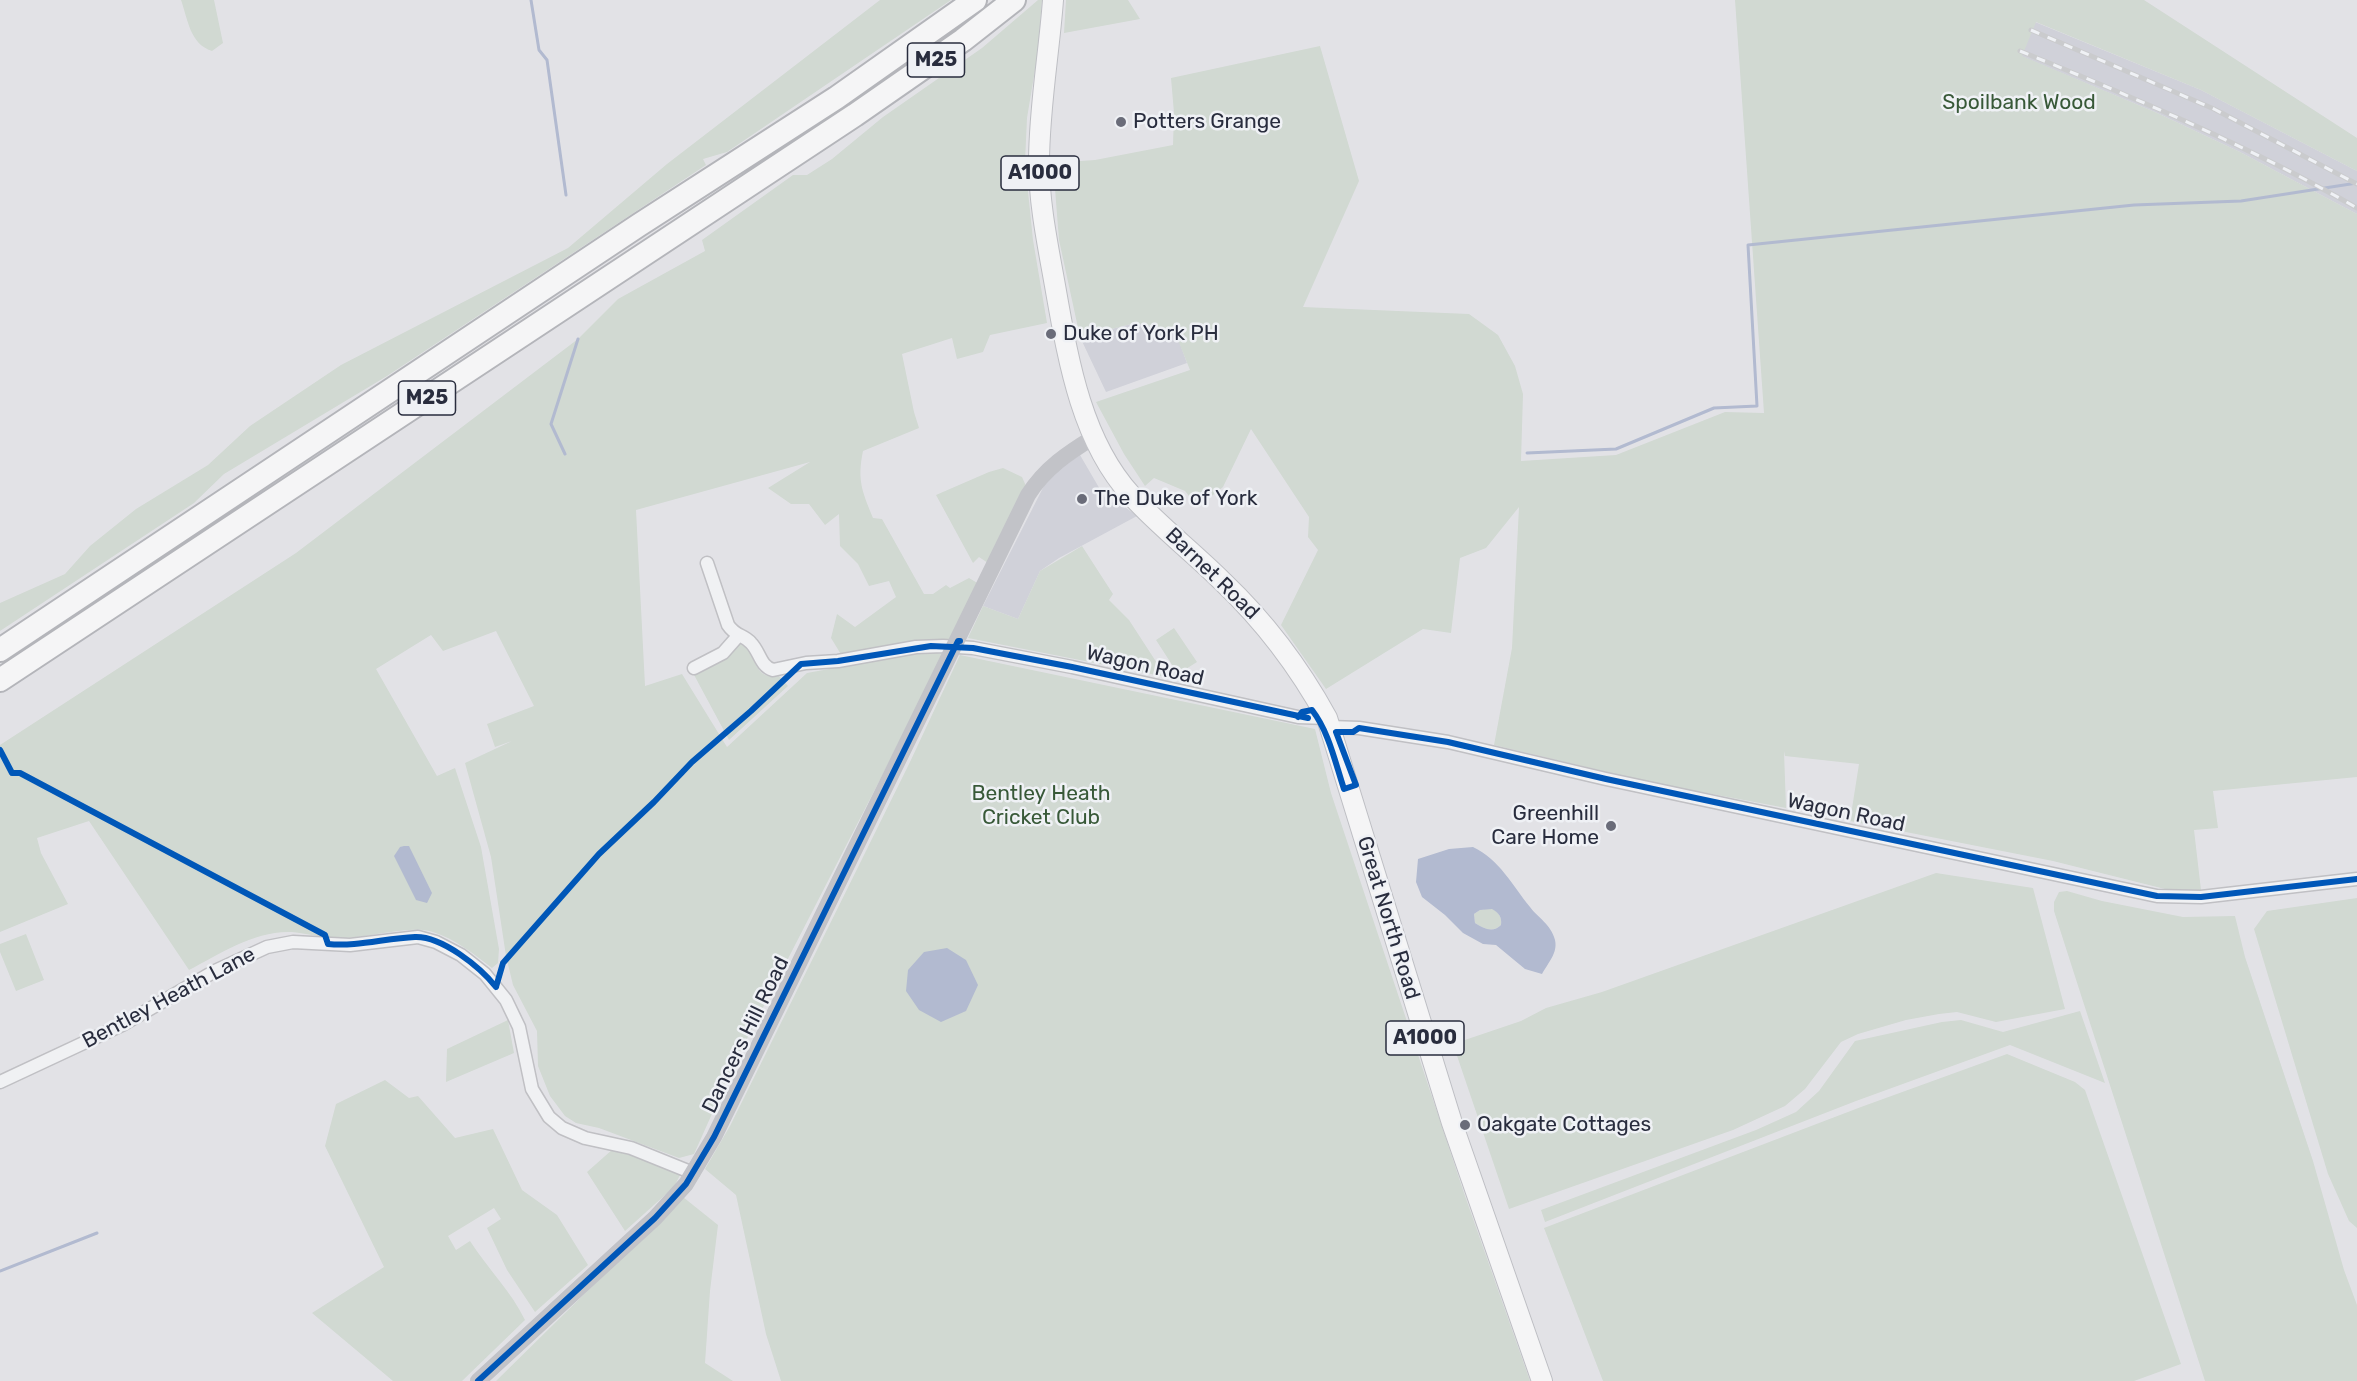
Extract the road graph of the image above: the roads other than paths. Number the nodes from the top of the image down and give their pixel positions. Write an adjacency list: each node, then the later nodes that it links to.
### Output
1 (975, 0): 8 (highway, M25)
2 (1014, 0): 10 (highway, M25)
3 (1053, 0): 4 (main road, Barnet Road / A1000)
4 (1094, 437): 7 (street, Dancers Hill Road); 11 (main road, Barnet Road / A1000)
5 (708, 563): 6 (street)
6 (738, 636): 7 (street, Wagon Road); 9 (street)
7 (955, 647): 12 (street, Wagon Road); 15 (street, Dancers Hill Road)
8 (0, 650)
9 (694, 668)
10 (0, 680)
11 (1314, 694): 12 (main road, Great North Road / A1000)
12 (1329, 723): 13 (street, Wagon Road); 17 (main road, Great North Road / A1000)
13 (2357, 879)
14 (0, 1082): 15 (street, Bentley Heath Lane)
15 (693, 1173): 16 (street, Dancers Hill Road)
16 (478, 1381)
17 (1542, 1381)

